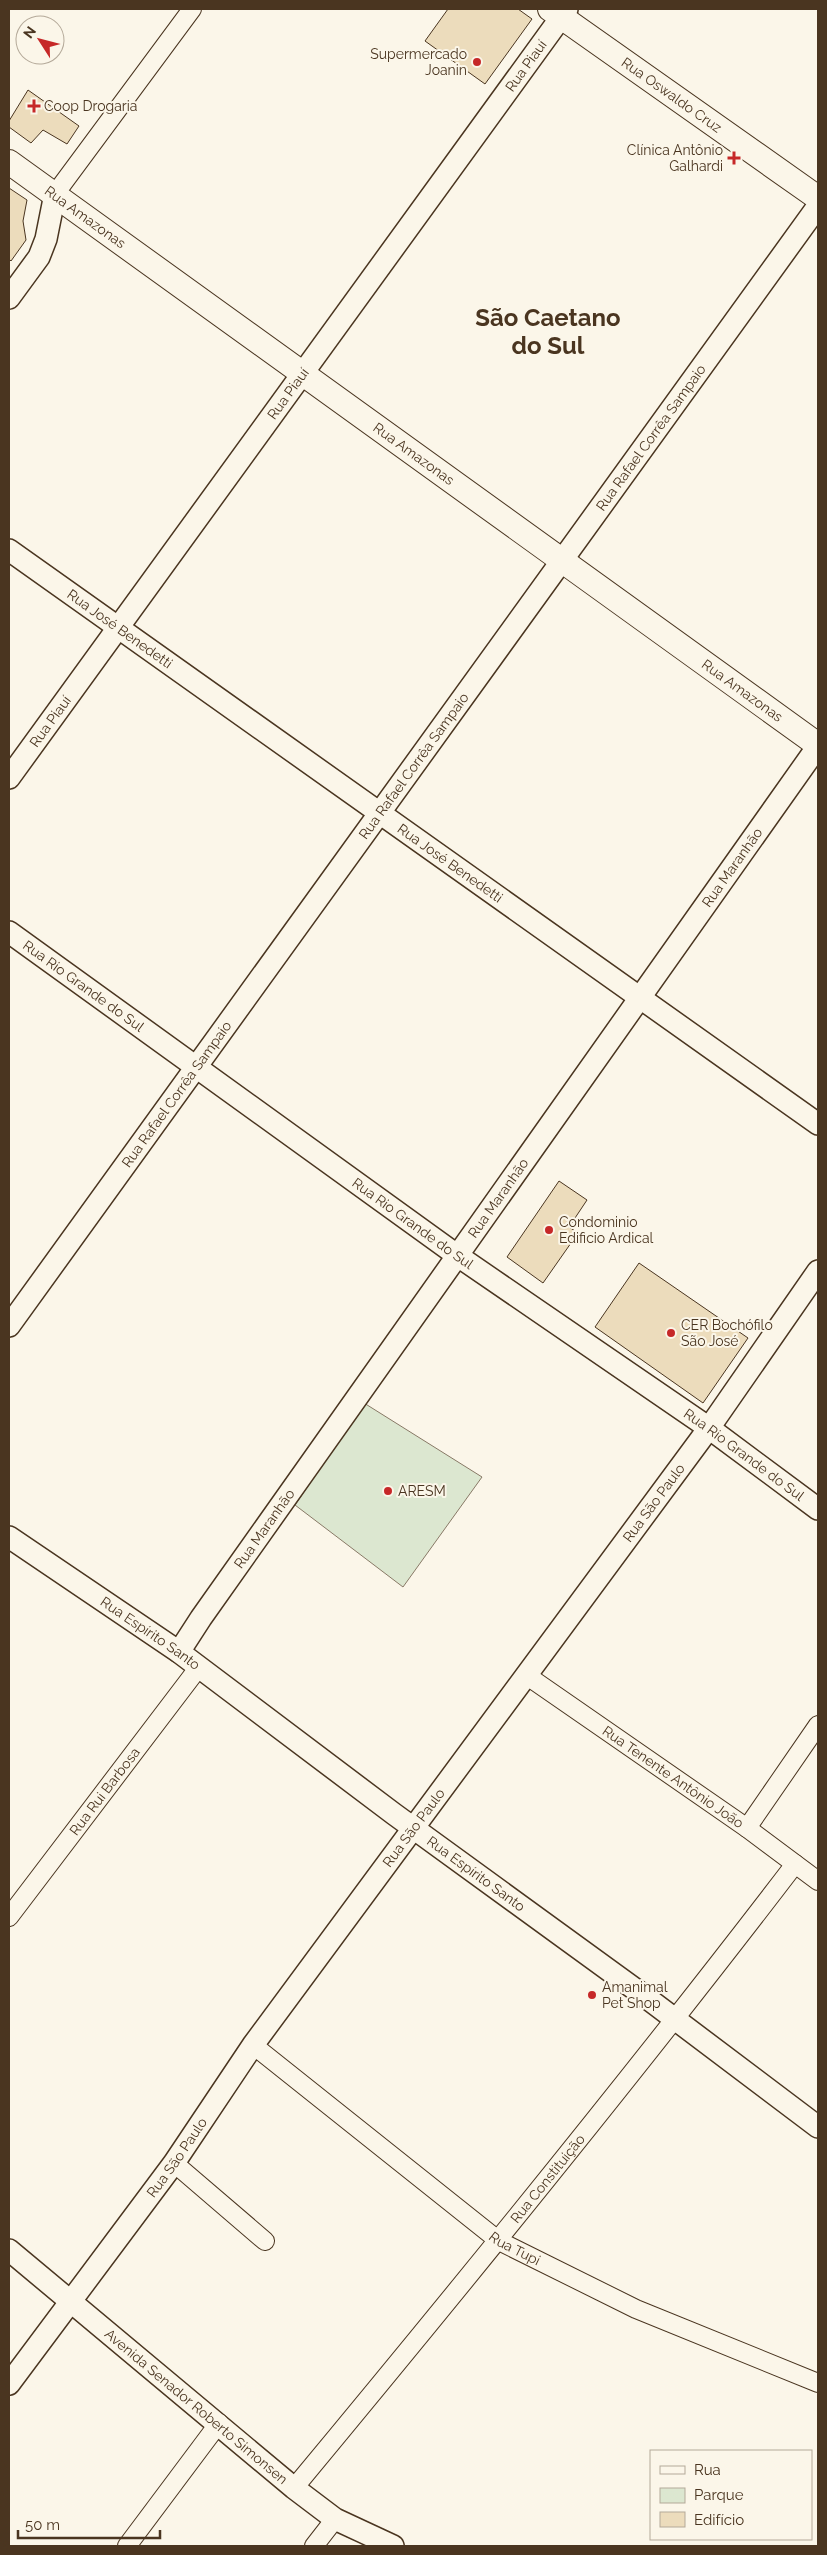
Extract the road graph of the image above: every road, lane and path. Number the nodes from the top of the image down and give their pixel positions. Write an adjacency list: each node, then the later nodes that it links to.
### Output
1 (192, 9): 4 (street)
2 (559, 11): 5 (main road, Rua Oswaldo Cruz); 8 (street, Rua Piauí)
3 (9, 162): 4 (main road, Rua Amazonas)
4 (55, 194): 7 (street); 8 (main road, Rua Amazonas)
5 (818, 198)
6 (818, 206): 10 (street, Rua Rafael Corrêa Sampaio)
7 (9, 298)
8 (303, 374): 10 (main road, Rua Amazonas); 11 (street, Rua Piauí)
9 (9, 550): 11 (street, Rua José Benedetti)
10 (562, 560): 12 (main road, Rua Amazonas); 14 (street, Rua Rafael Corrêa Sampaio)
11 (118, 628): 13 (street, Rua Piauí); 14 (street, Rua José Benedetti)
12 (818, 745): 16 (street, Rua Maranhão)
13 (9, 778)
14 (379, 812): 16 (street, Rua José Benedetti); 17 (street, Rua Rafael Corrêa Sampaio)
15 (9, 932): 17 (street, Rua Rio Grande do Sul)
16 (639, 999): 18 (street, Rua José Benedetti); 19 (street, Rua Maranhão)
17 (195, 1066): 19 (street, Rua Rio Grande do Sul); 21 (street, Rua Rafael Corrêa Sampaio)
18 (818, 1124)
19 (458, 1256): 22 (street, Rua Rio Grande do Sul); 25 (street, Rua Maranhão)
20 (818, 1271): 22 (street, Rua São Paulo)
21 (9, 1326)
22 (709, 1428): 23 (street, Rua Rio Grande do Sul); 27 (street, Rua São Paulo)
23 (818, 1509)
24 (9, 1537): 25 (street, Rua Espírito Santo)
25 (179, 1652): 26 (street, Rua Espírito Santo)
26 (199, 1667): 29 (street, Rua Espírito Santo); 33 (street, Rua Rui Barbosa)
27 (526, 1675): 29 (street, Rua São Paulo); 30 (street, Rua Tenente Antônio João)
28 (818, 1725): 30 (street)
29 (414, 1828): 34 (street, Rua Espírito Santo); 35 (street, Rua São Paulo)
30 (747, 1828): 31 (street, Rua Tenente Antônio João)
31 (795, 1864): 32 (street, Rua Tenente Antônio João); 34 (street, Rua Constituição)
32 (818, 1881)
33 (9, 1917)
34 (676, 2020): 36 (street, Rua Espírito Santo); 39 (street, Rua Constituição)
35 (253, 2046): 37 (street, Rua São Paulo); 39 (street, Rua Tupi)
36 (818, 2127)
37 (174, 2163): 38 (street); 41 (street, Rua São Paulo)
38 (265, 2241)
39 (499, 2241): 42 (street, Rua Tupi); 45 (street, Rua Constituição)
40 (9, 2250): 41 (street, Avenida Senador Roberto Simonsen)
41 (70, 2300): 43 (street, Rua São Paulo); 44 (street, Avenida Senador Roberto Simonsen)
42 (818, 2383)
43 (9, 2384)
44 (219, 2423): 45 (street, Avenida Senador Roberto Simonsen); 47 (street)
45 (294, 2488): 46 (street, Avenida Senador Roberto Simonsen)
46 (335, 2519): 48 (street); 49 (street, Avenida Senador Roberto Simonsen)
47 (127, 2546)
48 (314, 2546)
49 (393, 2546)

